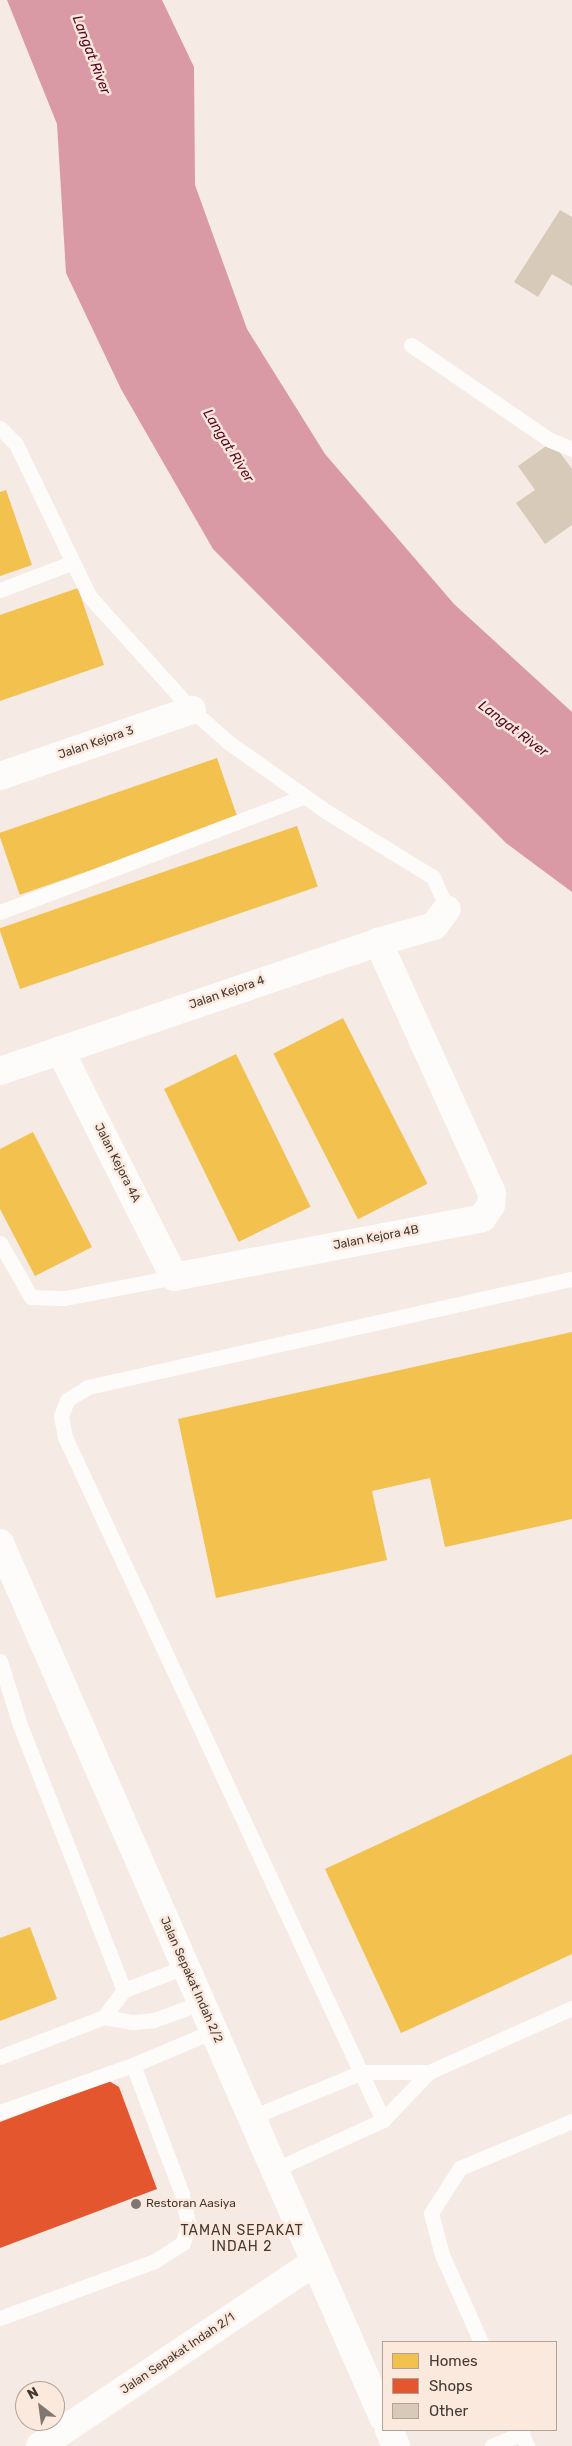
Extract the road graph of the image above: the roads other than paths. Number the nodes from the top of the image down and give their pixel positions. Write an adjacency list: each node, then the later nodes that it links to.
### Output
1 (411, 345): 3 (lane)
2 (0, 428): 4 (lane)
3 (572, 449)
4 (71, 563): 5 (lane); 6 (lane)
5 (0, 590)
6 (192, 710): 7 (street, Jalan Kejora 3); 8 (lane)
7 (0, 776)
8 (304, 796): 9 (lane); 10 (lane)
9 (447, 909): 11 (street, Jalan Kejora 4)
10 (0, 912)
11 (378, 942): 12 (street, Jalan Kejora 4); 15 (street, Jalan Kejora 4B)
12 (60, 1050): 13 (street, Jalan Kejora 4); 15 (street, Jalan Kejora 4A)
13 (0, 1071)
14 (0, 1243): 15 (lane, Jalan Kejora 4B)
15 (174, 1277)
16 (572, 1279): 27 (lane)
17 (3, 1559): 19 (street, Jalan Sepakat Indah 2/2)
18 (0, 1662): 20 (lane)
19 (184, 1967): 20 (lane); 21 (street, Jalan Sepakat Indah 2/2)
20 (124, 1990): 23 (lane)
21 (201, 2003): 23 (lane); 24 (street, Jalan Sepakat Indah 2/2)
22 (572, 2008): 28 (lane)
23 (104, 2017): 25 (lane)
24 (214, 2031): 26 (lane); 30 (street, Jalan Sepakat Indah 2/2)
25 (0, 2056)
26 (133, 2064): 29 (lane); 35 (lane)
27 (362, 2072): 28 (lane); 30 (lane); 31 (lane)
28 (429, 2072): 31 (lane)
29 (0, 2112)
30 (252, 2117): 33 (street, Jalan Sepakat Indah 2/2)
31 (382, 2120): 33 (lane)
32 (572, 2121): 36 (lane)
33 (274, 2170): 34 (street, Jalan Sepakat Indah 2/2)
34 (315, 2262): 37 (street, Jalan Sepakat Indah 2/2); 40 (street, Jalan Sepakat Indah 2/1)
35 (0, 2318)
36 (481, 2341)
37 (382, 2415)
38 (389, 2431): 41 (street)
39 (523, 2436): 42 (lane)
40 (40, 2446)
41 (396, 2446)
42 (492, 2446)

